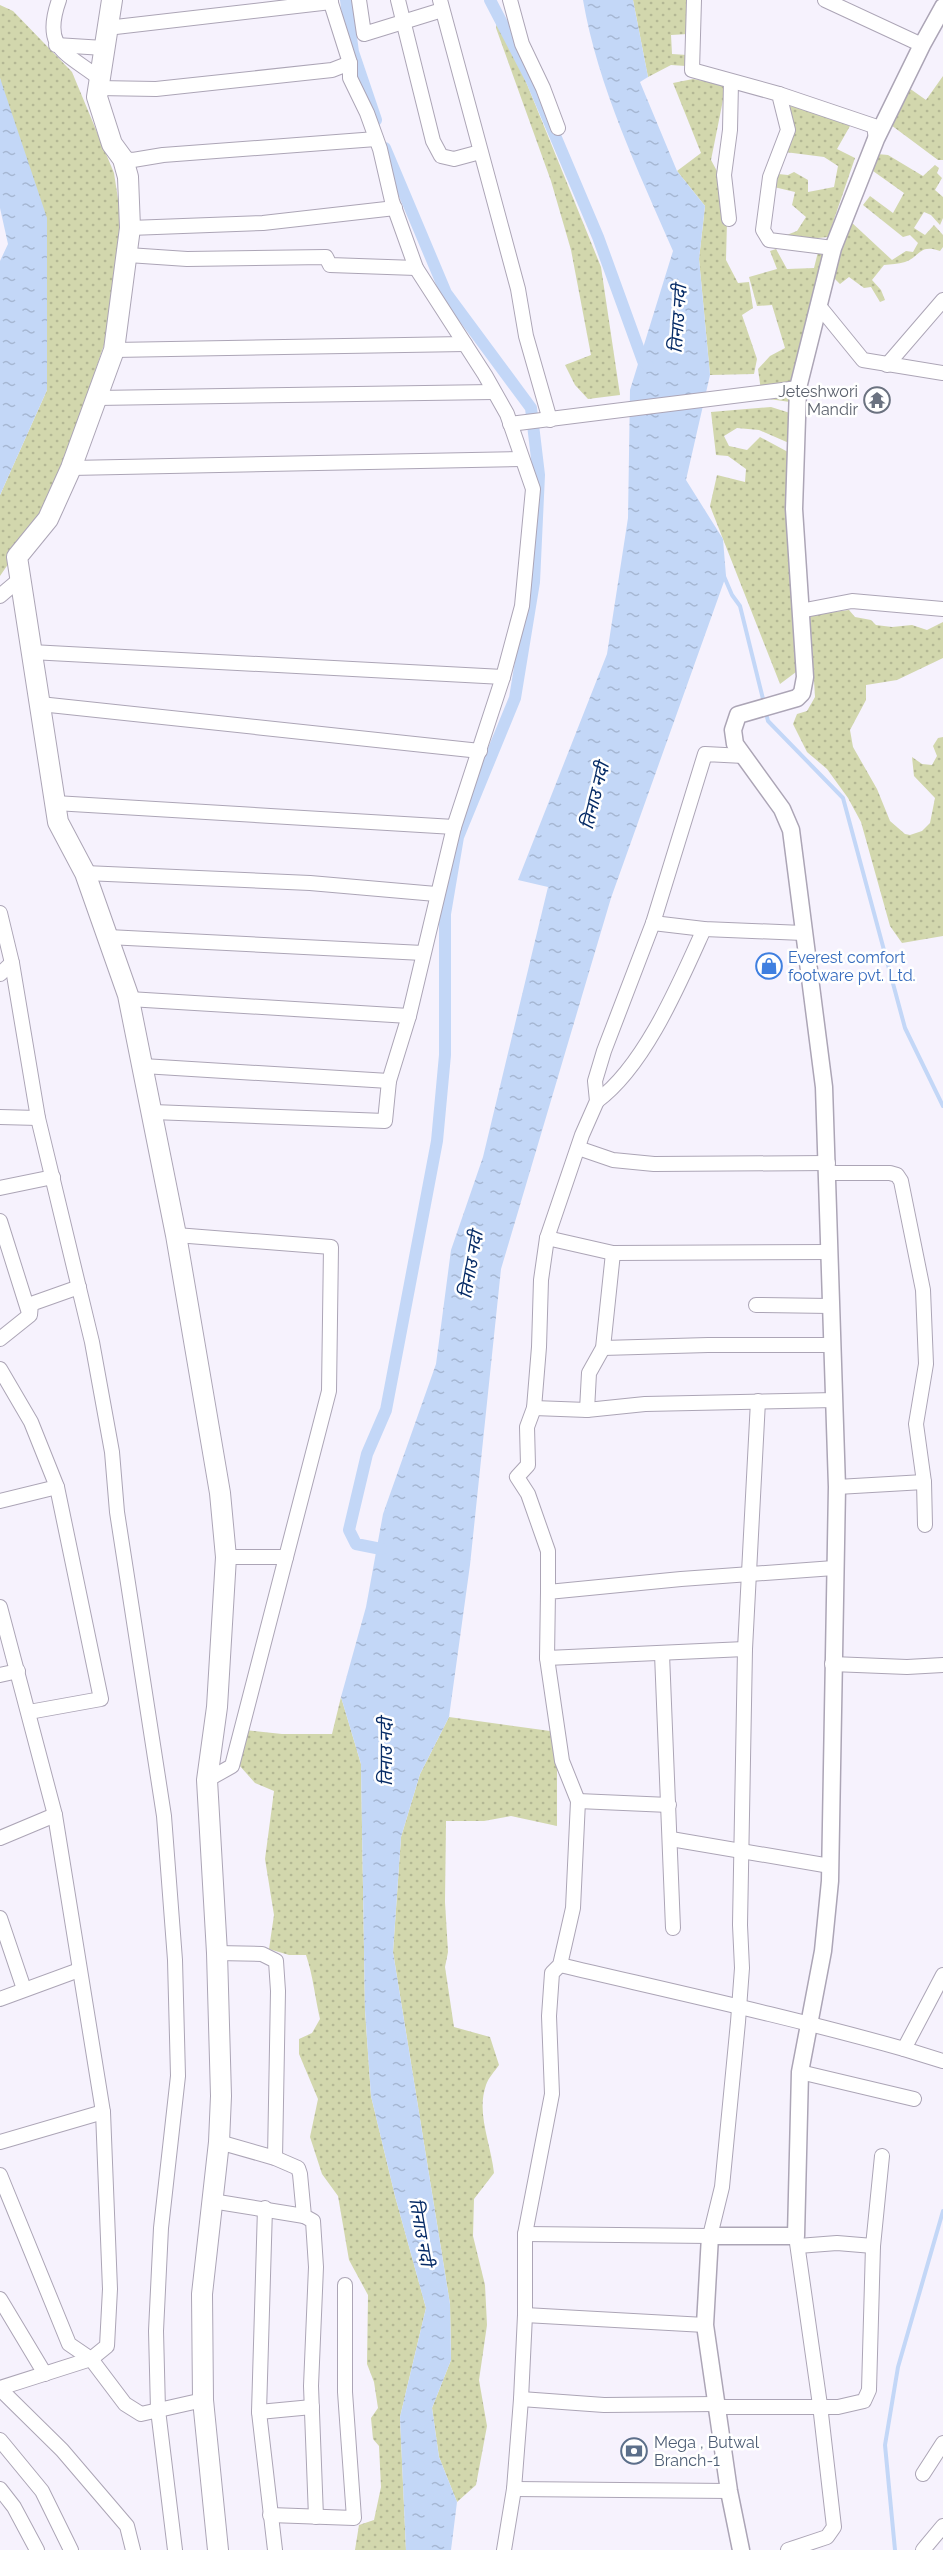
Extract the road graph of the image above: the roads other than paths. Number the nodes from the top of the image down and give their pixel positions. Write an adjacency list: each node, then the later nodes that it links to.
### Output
1 (59, 0): 14 (street)
2 (112, 0): 13 (main road)
3 (359, 0): 12 (street)
4 (398, 0): 12 (street)
5 (510, 0): 21 (street)
6 (694, 0): 18 (street)
7 (825, 0): 15 (street)
8 (934, 0): 11 (street)
9 (330, 1): 13 (street); 17 (street)
10 (441, 5): 12 (street); 24 (street)
11 (943, 7): 15 (street)
12 (403, 22): 24 (street)
13 (107, 28): 16 (main road)
14 (56, 45): 16 (street); 19 (street)
15 (922, 45): 23 (street)
16 (104, 48): 19 (main road)
17 (350, 63): 19 (street); 22 (street)
18 (731, 82): 20 (street); 27 (street)
19 (98, 83): 25 (main road)
20 (780, 94): 23 (street); 29 (street)
21 (558, 128)
22 (376, 139): 25 (street); 26 (street)
23 (876, 139): 29 (street)
24 (480, 152): 41 (street)
25 (123, 159): 28 (main road)
26 (395, 208): 28 (street); 31 (street)
27 (729, 219)
28 (130, 228): 30 (main road)
29 (833, 248): 33 (street)
30 (128, 255): 31 (street); 35 (main road)
31 (416, 268): 34 (street)
32 (943, 300): 36 (street)
33 (819, 306): 36 (street); 38 (street)
34 (465, 344): 35 (street); 39 (street)
35 (114, 350): 40 (main road)
36 (887, 364): 37 (street)
37 (943, 373)
38 (798, 388): 41 (street); 48 (street)
39 (493, 392): 40 (street); 42 (street)
40 (97, 398): 44 (main road)
41 (550, 420): 42 (street)
42 (510, 424): 43 (street)
43 (521, 459): 44 (street); 50 (street)
44 (71, 468): 45 (main road)
45 (20, 579): 46 (street); 49 (main road)
46 (0, 596)
47 (943, 609): 48 (street)
48 (800, 611): 53 (street)
49 (31, 652): 50 (street); 51 (main road)
50 (503, 677): 52 (street)
51 (40, 704): 52 (street); 54 (main road)
52 (480, 751): 55 (street)
53 (744, 756): 59 (street); 61 (street)
54 (55, 803): 55 (street); 56 (main road)
55 (454, 827): 57 (street)
56 (85, 873): 57 (street); 62 (main road)
57 (436, 894): 63 (street)
58 (0, 914): 64 (street)
59 (653, 923): 60 (street); 70 (street)
60 (705, 929): 61 (street); 70 (street)
61 (803, 933): 75 (street)
62 (108, 938): 63 (street); 66 (main road)
63 (423, 953): 67 (street)
64 (6, 961): 65 (street); 73 (street)
65 (0, 974)
66 (129, 999): 67 (street); 68 (main road)
67 (409, 1016): 69 (street)
68 (143, 1066): 69 (street); 71 (main road)
69 (389, 1081): 71 (street)
70 (597, 1101): 74 (street)
71 (153, 1113): 79 (main road)
72 (0, 1118): 73 (street)
73 (38, 1118): 76 (street)
74 (578, 1148): 75 (street); 80 (street)
75 (828, 1168): 81 (street); 95 (street)
76 (52, 1177): 77 (street); 83 (street)
77 (0, 1188)
78 (0, 1221): 86 (street)
79 (176, 1235): 100 (main road); 101 (street)
80 (548, 1238): 82 (street); 93 (street)
81 (830, 1252): 82 (street); 85 (street)
82 (613, 1254): 89 (street)
83 (80, 1287): 86 (street); 161 (street)
84 (756, 1305): 85 (street)
85 (830, 1306): 88 (street)
86 (30, 1315): 87 (street)
87 (0, 1339)
88 (832, 1345): 89 (street); 91 (street)
89 (603, 1348): 94 (street)
90 (0, 1369): 96 (street)
91 (835, 1400): 92 (street); 97 (street)
92 (758, 1402): 94 (street); 103 (street)
93 (534, 1408): 94 (street); 104 (street)
94 (587, 1410)
95 (924, 1482): 97 (street); 99 (street)
96 (57, 1487): 98 (street); 113 (street)
97 (837, 1487): 102 (street)
98 (0, 1501)
99 (925, 1524)
100 (226, 1557): 101 (street); 114 (main road)
101 (286, 1557): 114 (street)
102 (834, 1568): 103 (street); 109 (street)
103 (750, 1575): 104 (street); 106 (street)
104 (548, 1592): 108 (street)
105 (0, 1607): 111 (street)
106 (745, 1649): 107 (street); 120 (street)
107 (662, 1654): 108 (street); 116 (street)
108 (547, 1658): 115 (street)
109 (832, 1665): 110 (street); 121 (street)
110 (943, 1665)
111 (18, 1671): 112 (street); 113 (street)
112 (0, 1675)
113 (29, 1712): 117 (street)
114 (207, 1780): 124 (main road)
115 (578, 1802): 116 (street); 125 (street)
116 (669, 1805): 119 (street)
117 (56, 1815): 118 (street); 126 (street)
118 (0, 1838)
119 (671, 1839): 120 (street); 123 (street)
120 (742, 1851): 121 (street); 130 (street)
121 (830, 1866): 131 (street)
122 (0, 1918): 128 (street)
123 (673, 1928)
124 (217, 1953): 138 (main road); 140 (street)
125 (560, 1965): 130 (street); 145 (street)
126 (79, 1970): 128 (street); 136 (street)
127 (943, 1975): 132 (street)
128 (24, 1989): 129 (street)
129 (0, 1999)
130 (739, 2008): 131 (street); 146 (street)
131 (810, 2022): 132 (street); 134 (street)
132 (904, 2049): 133 (street)
133 (943, 2061)
134 (800, 2072): 135 (street); 147 (street)
135 (914, 2099)
136 (104, 2112): 137 (street); 153 (street)
137 (0, 2142)
138 (219, 2142): 140 (street); 142 (main road)
139 (882, 2156): 148 (street)
140 (275, 2158): 144 (street)
141 (0, 2175): 153 (street)
142 (212, 2201): 143 (street); 157 (main road)
143 (265, 2208): 144 (street); 162 (street)
144 (304, 2216): 160 (street)
145 (525, 2234): 146 (street); 151 (street)
146 (710, 2236): 147 (street); 152 (street)
147 (797, 2241): 148 (street); 158 (street)
148 (873, 2246): 158 (street)
149 (345, 2285): 170 (street)
150 (0, 2300): 154 (street)
151 (525, 2315): 152 (street); 156 (street)
152 (705, 2325): 159 (street)
153 (91, 2359): 154 (street); 161 (street)
154 (45, 2374): 155 (street)
155 (0, 2389): 172 (street)
156 (521, 2399): 159 (street); 167 (street)
157 (204, 2400): 161 (street); 176 (main road)
158 (820, 2405): 159 (street); 180 (street)
159 (718, 2406): 168 (street)
160 (312, 2407): 162 (street); 170 (street)
161 (158, 2410): 175 (street)
162 (259, 2412): 169 (street)
163 (0, 2440): 174 (street)
164 (943, 2443): 165 (street)
165 (923, 2474)
166 (0, 2489): 173 (street)
167 (514, 2489): 168 (street); 178 (street)
168 (729, 2492): 179 (street)
169 (270, 2516): 170 (street); 177 (street)
170 (316, 2517)
171 (943, 2526): 181 (street)
172 (131, 2549)
173 (37, 2550)
174 (71, 2550)
175 (175, 2550)
176 (218, 2550)
177 (275, 2550)
178 (504, 2550)
179 (741, 2550)
180 (788, 2550)
181 (923, 2550)

